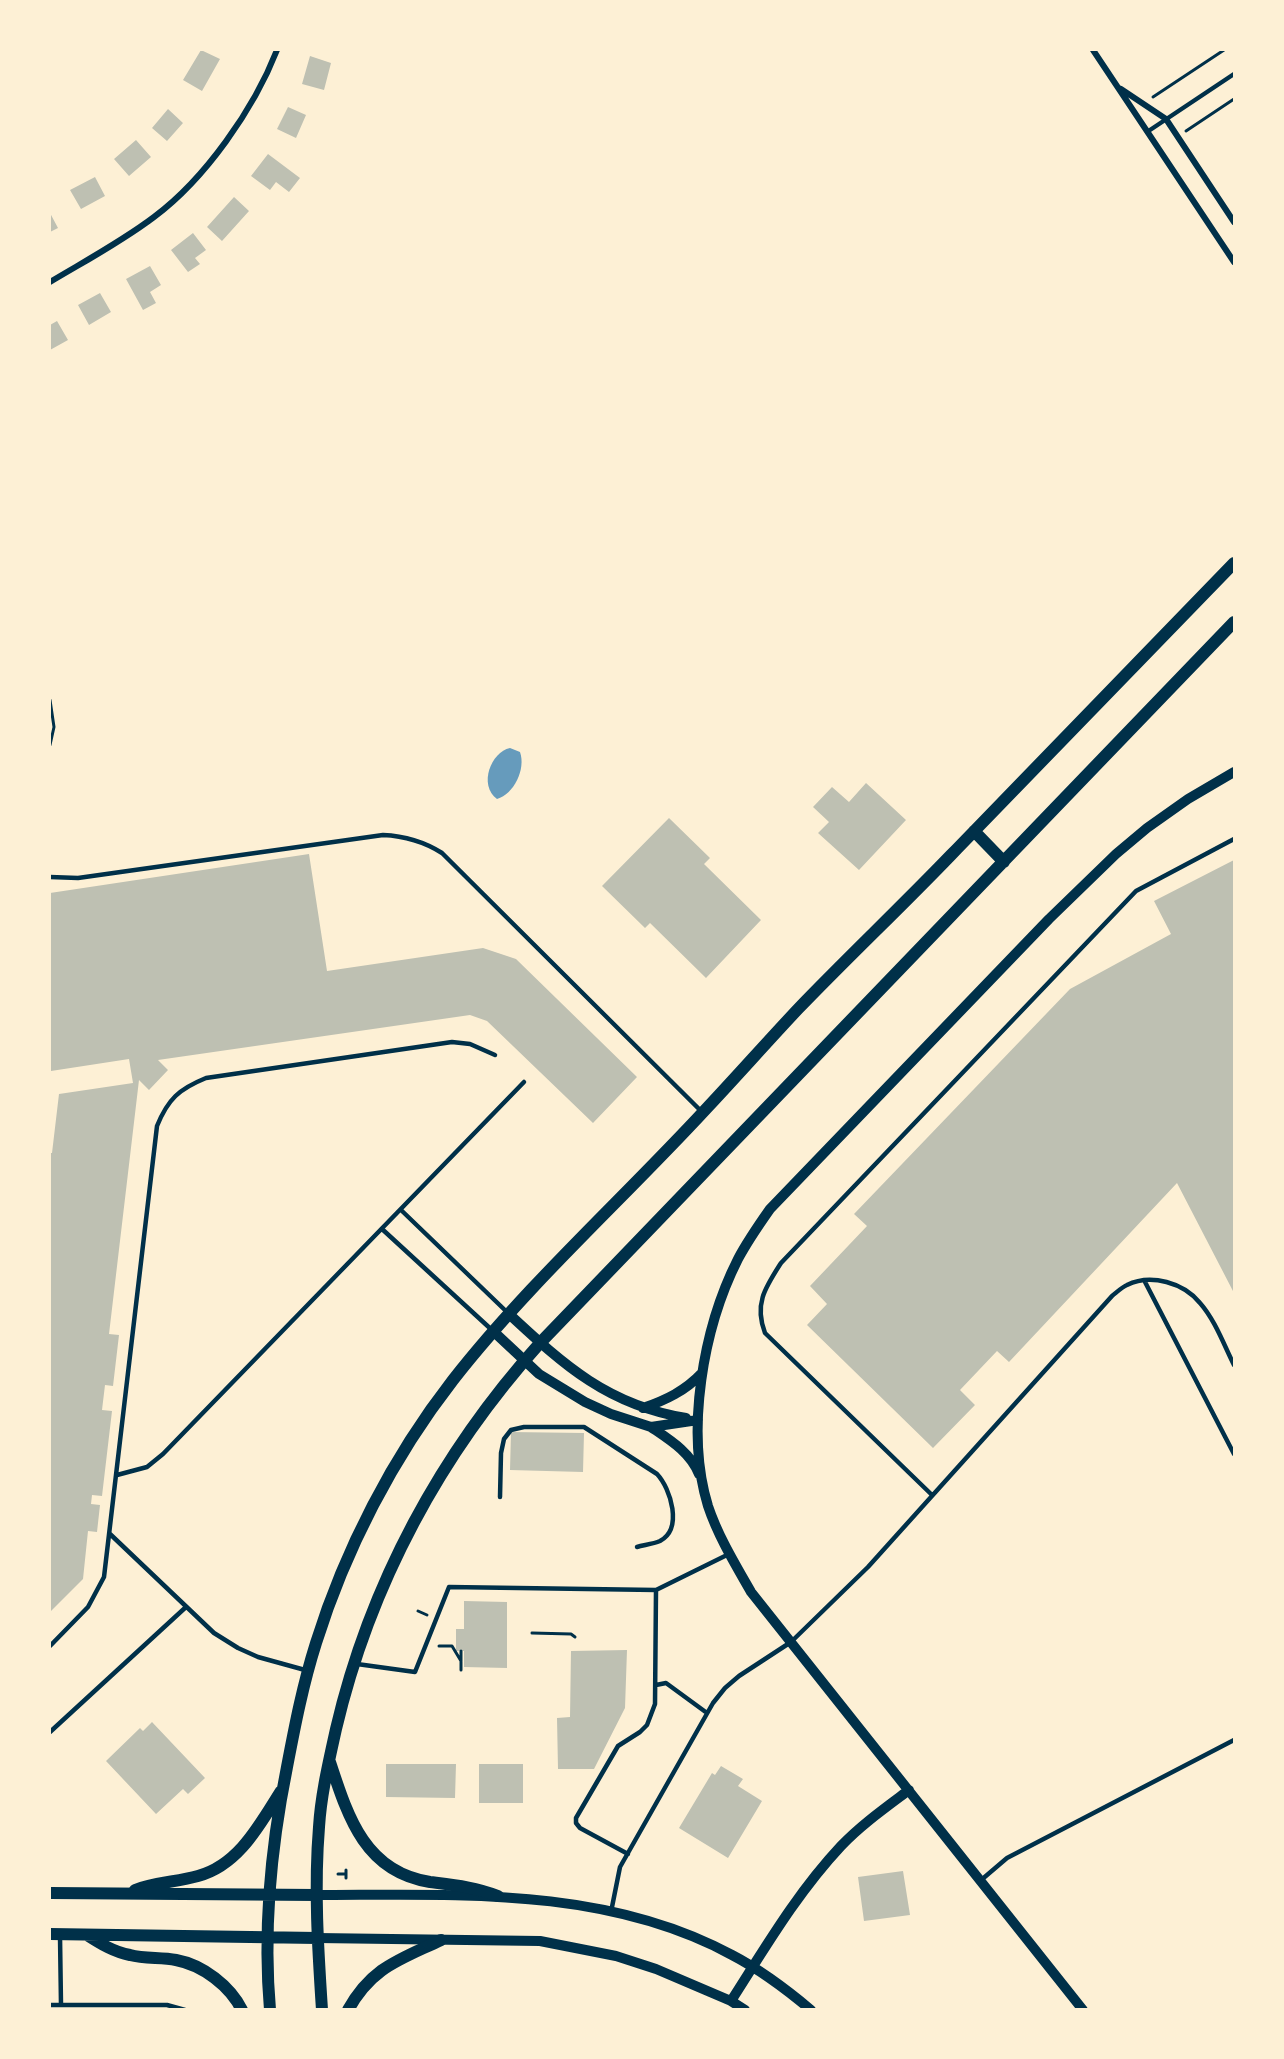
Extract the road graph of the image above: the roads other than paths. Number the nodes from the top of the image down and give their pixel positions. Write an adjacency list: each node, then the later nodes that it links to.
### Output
1 (277, 50): 9 (street)
2 (1093, 50): 4 (street)
3 (1234, 74): 5 (lane)
4 (1118, 87): 5 (street); 6 (street)
5 (1166, 119): 6 (lane); 7 (street)
6 (1146, 132): 8 (street)
7 (1234, 222)
8 (1234, 262)
9 (50, 282)
10 (1234, 563): 13 (main road)
11 (1234, 622): 15 (main road)
12 (1234, 772): 28 (street)
13 (974, 831): 15 (main road); 19 (main road)
14 (1234, 839): 35 (lane)
15 (1004, 862): 25 (main road)
16 (50, 877): 19 (lane)
17 (495, 1055): 33 (lane)
18 (524, 1082): 20 (lane)
19 (703, 1113): 23 (main road)
20 (401, 1210): 21 (lane); 23 (lane)
21 (382, 1229): 24 (lane); 33 (lane)
22 (1144, 1280): 27 (lane); 32 (lane); 35 (lane)
23 (509, 1314): 24 (main road); 25 (street)
24 (493, 1331): 26 (street); 45 (main road)
25 (540, 1343): 26 (main road); 29 (street)
26 (525, 1360): 31 (street); 44 (main road)
27 (1234, 1365)
28 (702, 1373): 29 (street); 30 (street)
29 (643, 1408): 30 (street)
30 (698, 1420): 31 (street); 34 (street)
31 (651, 1427): 34 (street)
32 (1234, 1454)
33 (117, 1475): 37 (lane)
34 (704, 1485): 39 (street)
35 (933, 1495): 42 (lane)
36 (500, 1497): 38 (lane)
37 (110, 1534): 41 (lane); 43 (lane)
38 (637, 1547)
39 (729, 1554): 40 (lane); 42 (street)
40 (656, 1590): 44 (lane); 46 (lane)
41 (186, 1607): 45 (lane); 48 (lane)
42 (791, 1642): 47 (lane); 52 (street)
43 (50, 1646)
44 (354, 1664): 50 (main road)
45 (308, 1671): 51 (main road)
46 (656, 1685): 47 (lane); 53 (lane)
47 (707, 1713): 53 (lane)
48 (50, 1732)
49 (1234, 1740): 54 (lane)
50 (329, 1761): 58 (main road); 59 (main road)
51 (283, 1788): 56 (main road); 57 (main road)
52 (909, 1790): 54 (street); 66 (street)
53 (628, 1854): 60 (lane)
54 (980, 1881): 78 (street)
55 (50, 1893): 56 (main road)
56 (126, 1894): 57 (main road)
57 (270, 1894): 58 (main road); 63 (main road)
58 (316, 1895): 59 (street); 64 (main road)
59 (498, 1896): 60 (street)
60 (611, 1912): 66 (street)
61 (55, 1934): 62 (main road); 69 (lane)
62 (86, 1935): 63 (main road); 72 (main road)
63 (268, 1937): 64 (main road); 73 (main road)
64 (317, 1938): 65 (street); 74 (main road)
65 (441, 1940): 67 (street); 75 (main road)
66 (754, 1967): 67 (street); 77 (street)
67 (731, 2001): 76 (street)
68 (50, 2005): 69 (lane)
69 (61, 2005): 70 (lane)
70 (104, 2007): 71 (lane)
71 (185, 2010)
72 (242, 2010)
73 (270, 2010)
74 (322, 2010)
75 (348, 2010)
76 (745, 2010)
77 (811, 2010)
78 (1083, 2010)

